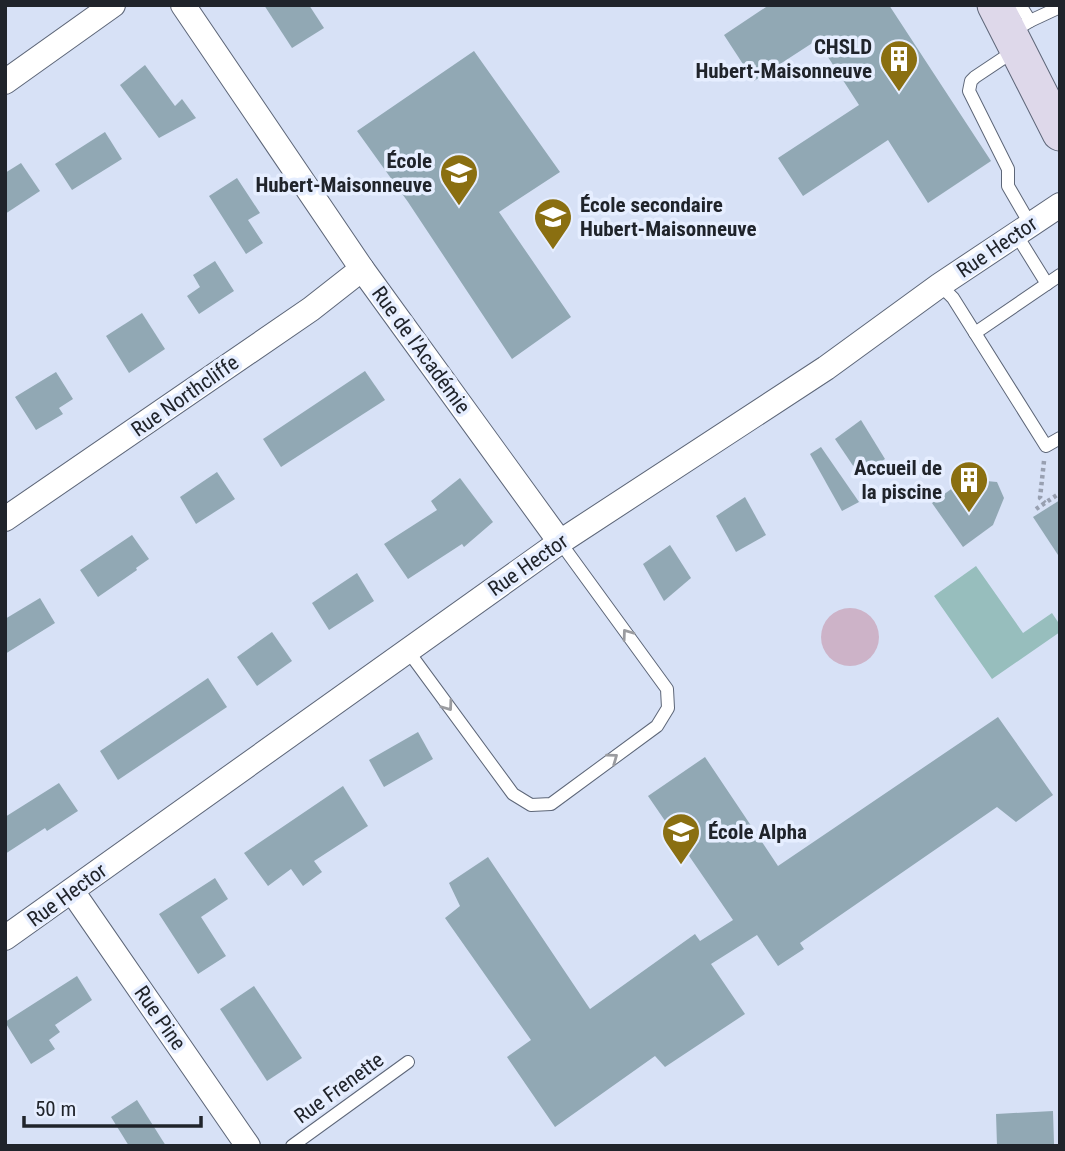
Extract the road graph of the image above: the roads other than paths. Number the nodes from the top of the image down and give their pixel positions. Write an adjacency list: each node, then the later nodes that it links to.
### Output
1 (113, 5): 5 (street)
2 (183, 5): 9 (street, Rue de l'Académie)
3 (1060, 7): 4 (lane)
4 (1014, 23): 6 (main road); 8 (lane)
5 (5, 82)
6 (1060, 133)
7 (1060, 205): 8 (street, Rue Hector)
8 (1023, 229): 11 (lane); 12 (street, Rue Hector)
9 (362, 269): 15 (street, Rue Northcliffe); 16 (street, Rue de l'Académie)
10 (1060, 275): 11 (lane)
11 (1046, 284): 13 (lane)
12 (940, 285): 13 (lane); 16 (street, Rue Hector)
13 (975, 333): 14 (lane)
14 (1060, 438)
15 (5, 519)
16 (560, 542): 17 (street, Rue Hector); 17 (lane, Rue de l'Académie, one-way to 16)
17 (408, 651): 18 (street, Rue Hector)
18 (72, 891): 19 (street, Rue Hector); 21 (street, Rue Pine)
19 (5, 939)
20 (408, 1062): 22 (lane, Rue Frenette)
21 (248, 1146)
22 (292, 1146)

